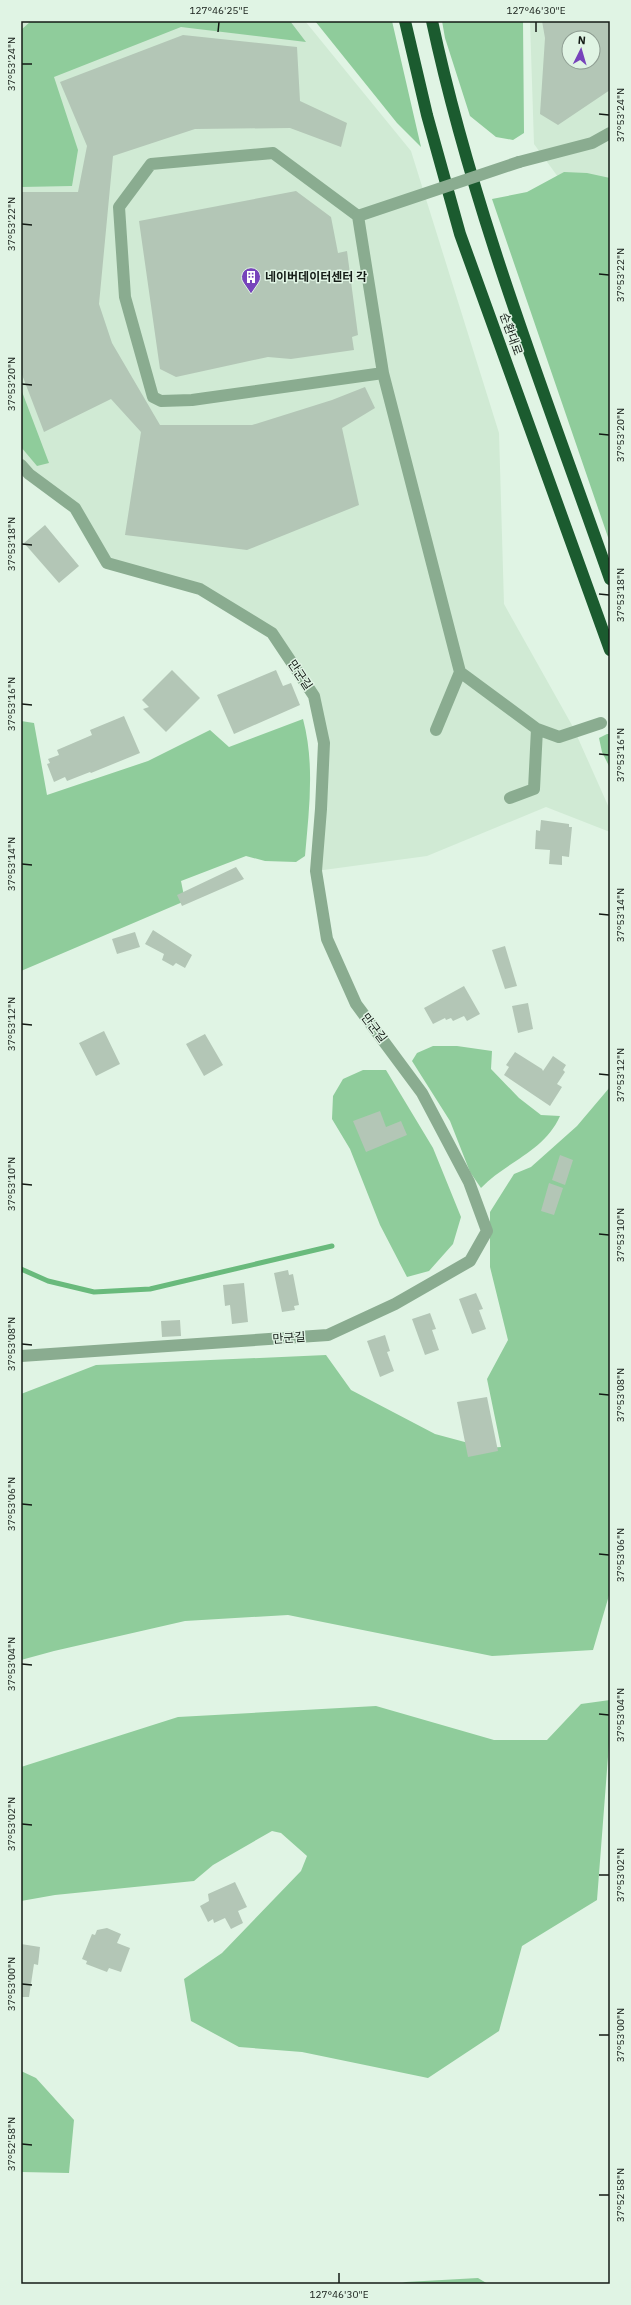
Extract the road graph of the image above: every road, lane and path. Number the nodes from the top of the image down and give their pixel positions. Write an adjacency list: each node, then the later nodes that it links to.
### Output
1 (405, 21): 8 (highway, 순환대로)
2 (432, 21): 7 (highway, 순환대로)
3 (610, 133): 4 (street, bridge)
4 (358, 216): 5 (street); 5 (street)
5 (383, 373): 9 (street)
6 (21, 465): 14 (street, 만군길)
7 (610, 578)
8 (610, 650)
9 (460, 672): 11 (street); 12 (street)
10 (601, 723): 11 (street)
11 (537, 729): 13 (street)
12 (436, 730)
13 (510, 798)
14 (21, 1356)

